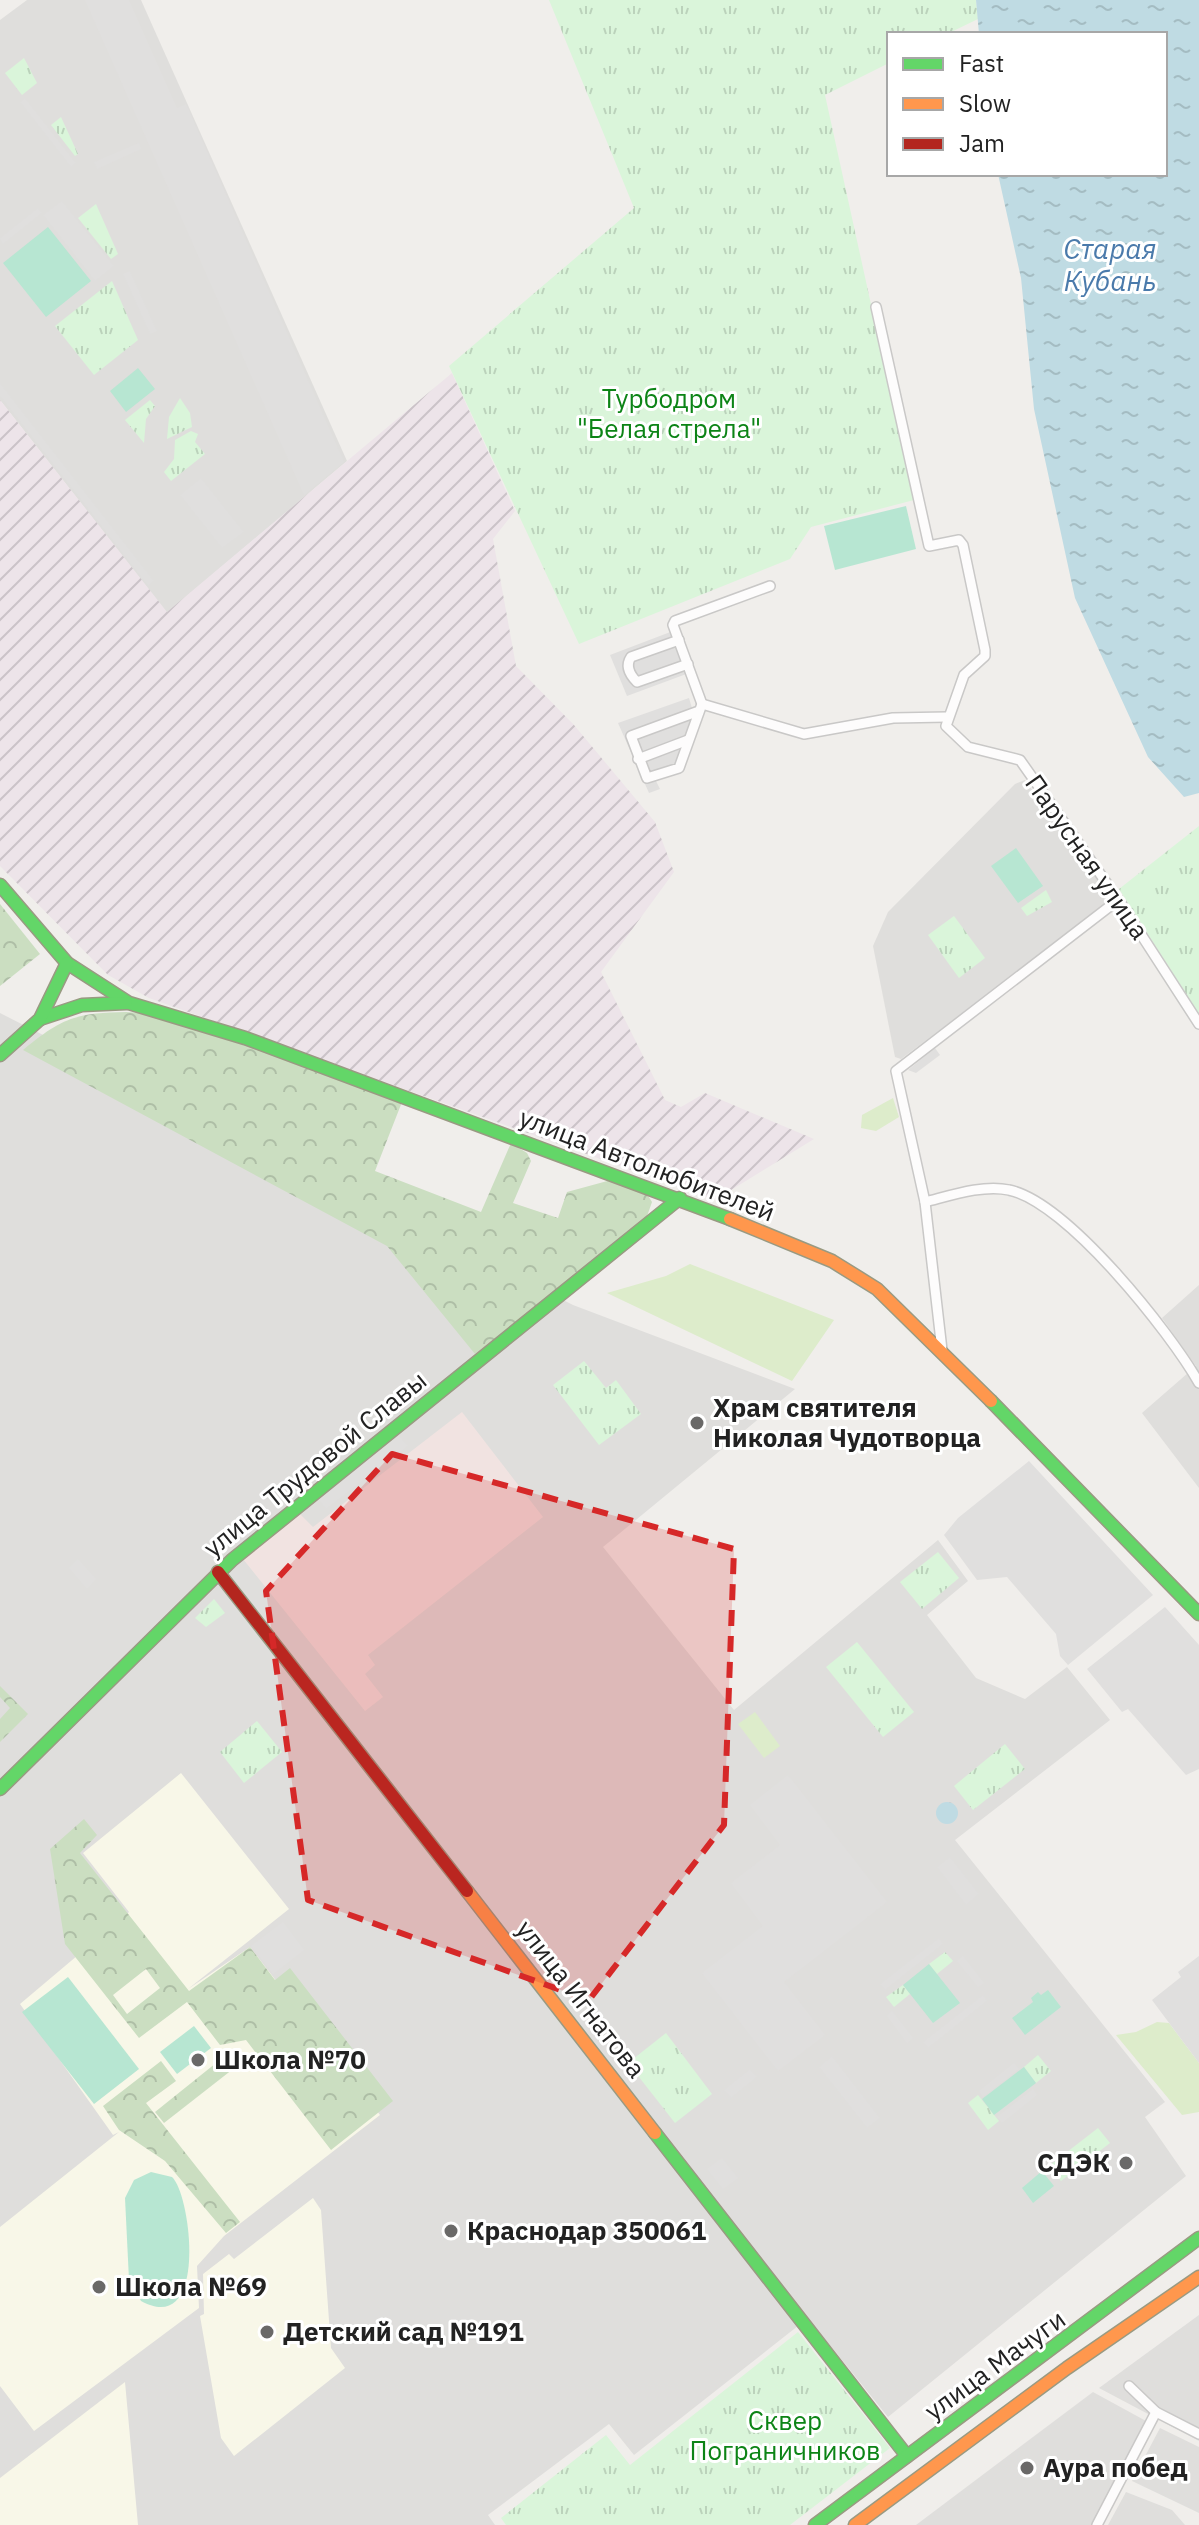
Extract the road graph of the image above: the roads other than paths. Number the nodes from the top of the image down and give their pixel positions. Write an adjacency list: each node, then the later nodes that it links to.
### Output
1 (876, 307): 6 (street)
2 (770, 586): 3 (street)
3 (679, 640): 4 (street); 4 (street)
4 (688, 664): 5 (street)
5 (701, 707): 6 (street); 7 (street); 8 (street)
6 (947, 717): 10 (street, Парусная улица)
7 (688, 740): 8 (street); 8 (street)
8 (638, 759)
9 (0, 885): 11 (street, улица Автолюбителей)
10 (1118, 900): 14 (street, Парусная улица); 17 (street)
11 (67, 963): 12 (street, улица Автолюбителей); 13 (street)
12 (129, 1003): 13 (street); 16 (street, улица Автолюбителей)
13 (40, 1019): 15 (street)
14 (1199, 1024)
15 (0, 1055)
16 (680, 1198): 18 (street, улица Автолюбителей); 20 (street, улица Трудовой Славы)
17 (925, 1202): 18 (street); 19 (street)
18 (942, 1351): 21 (street, улица Автолюбителей)
19 (1199, 1383)
20 (218, 1572): 22 (street, улица Трудовой Славы); 28 (street, улица Игнатова)
21 (1199, 1614)
22 (0, 1789)
23 (1199, 2238): 28 (street, улица Мачуги)
24 (1199, 2277): 30 (street, улица Мачуги)
25 (1129, 2386): 26 (street)
26 (1156, 2412): 27 (street); 31 (street)
27 (1199, 2434)
28 (907, 2456): 29 (street, улица Мачуги)
29 (815, 2525)
30 (855, 2525)
31 (1097, 2525)

